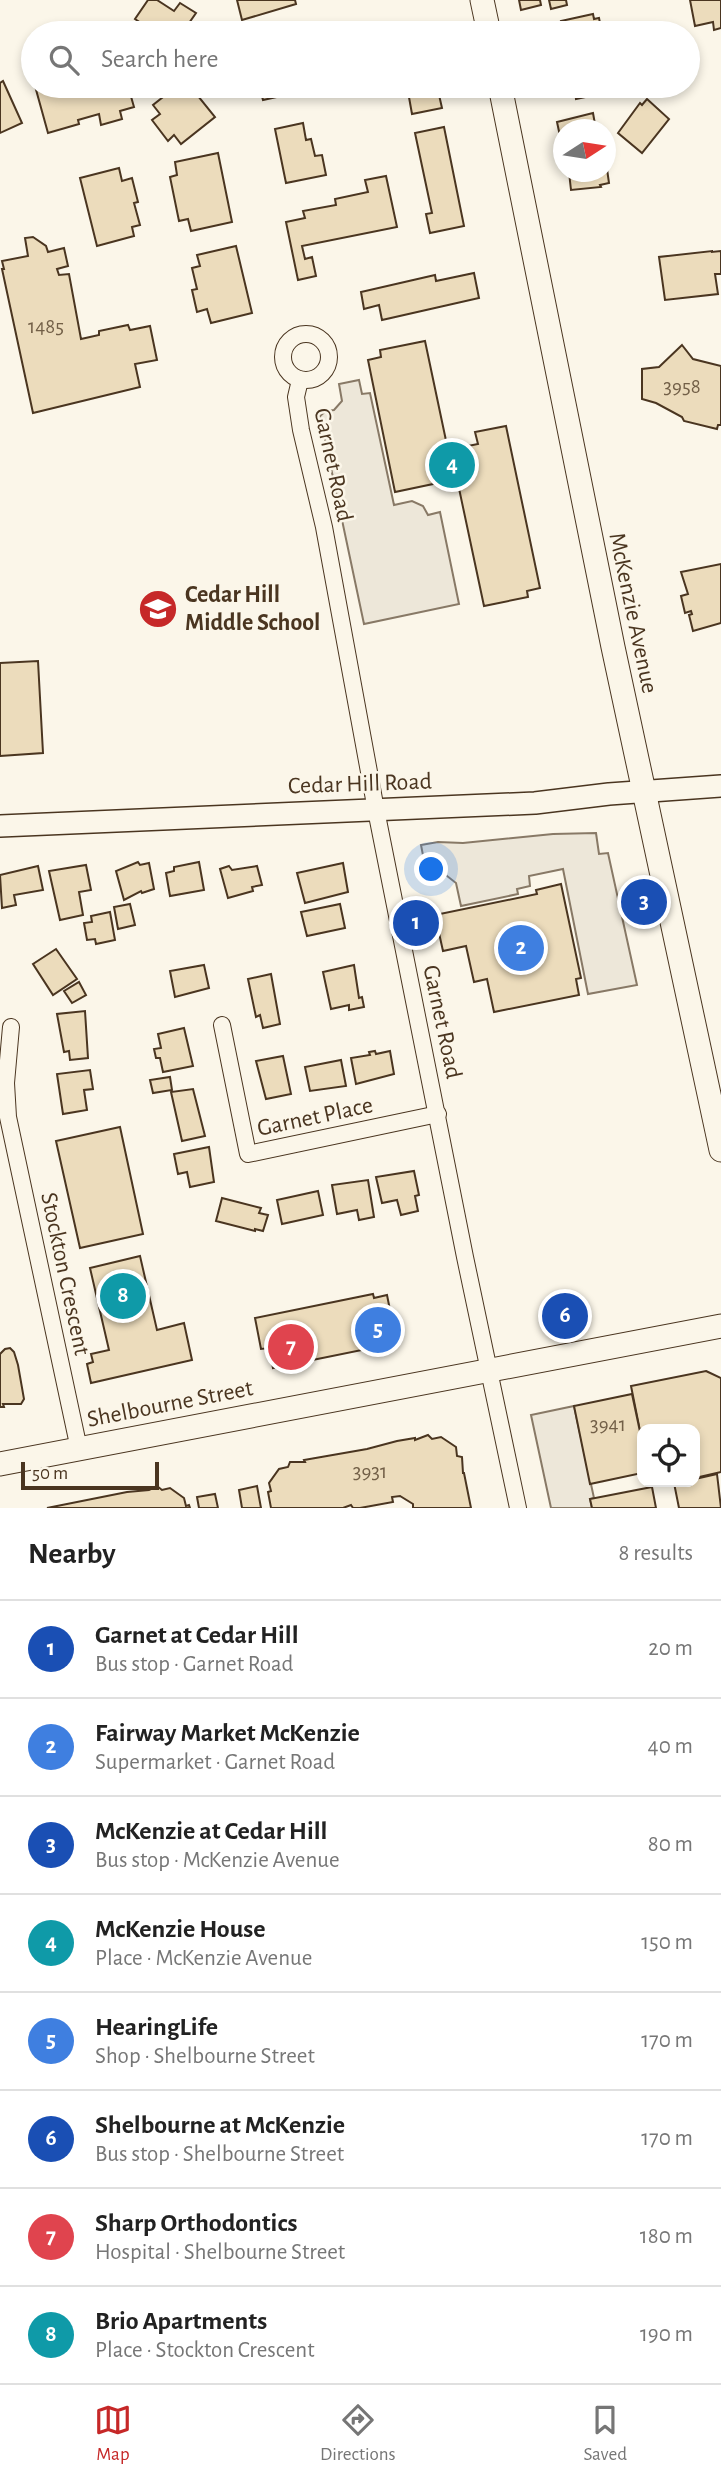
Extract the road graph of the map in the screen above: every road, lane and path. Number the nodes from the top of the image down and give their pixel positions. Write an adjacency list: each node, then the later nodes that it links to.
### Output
1 (482, 0): 2 (main road)
2 (486, 21)
3 (502, 98): 6 (main road, McKenzie Avenue)
4 (300, 380): 7 (street, Garnet Road)
5 (721, 786): 6 (street, Cedar Hill Road)
6 (644, 793): 7 (street, Cedar Hill Road); 13 (main road, McKenzie Avenue)
7 (376, 810): 8 (street, Cedar Hill Road); 11 (street, Garnet Road)
8 (0, 827)
9 (222, 1025): 11 (street, Garnet Place)
10 (11, 1027): 12 (street, Stockton Crescent)
11 (438, 1114): 15 (street, Garnet Road)
12 (4, 1117): 16 (street, Stockton Crescent)
13 (721, 1150)
14 (721, 1326): 15 (main road, Shelbourne Street)
15 (489, 1370): 16 (main road, Shelbourne Street); 18 (street, Garnet Road)
16 (79, 1448): 17 (main road, Shelbourne Street)
17 (0, 1464)
18 (518, 1508)

